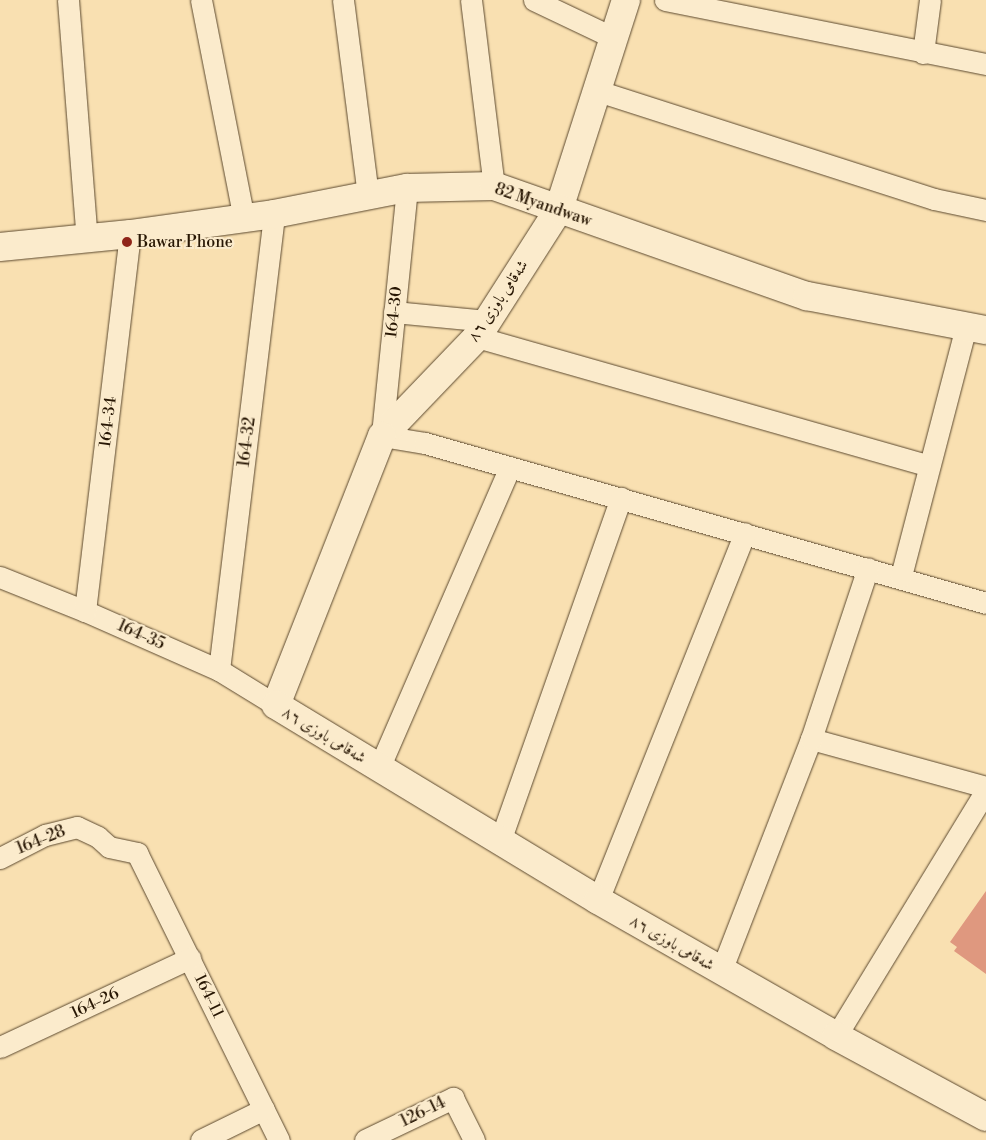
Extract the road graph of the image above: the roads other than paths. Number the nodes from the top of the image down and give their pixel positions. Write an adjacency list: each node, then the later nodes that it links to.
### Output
1 (68, 0): 21 (street)
2 (201, 0): 19 (street)
3 (343, 0): 15 (street)
4 (471, 0): 13 (street)
5 (534, 0): 9 (street)
6 (626, 0): 9 (street, شەقامی باوزی ٨٦)
7 (665, 0): 10 (street)
8 (930, 0): 10 (street)
9 (614, 38): 12 (street, شەقامی باوزی ٨٦)
10 (923, 53): 11 (street)
11 (986, 64)
12 (598, 92): 16 (street, شەقامی باوزی ٨٦); 17 (street)
13 (494, 186): 14 (street, 82 Myandwaw); 16 (street, 82 Myandwaw)
14 (407, 188): 15 (street, 82 Myandwaw); 23 (street, 164-30)
15 (368, 194): 18 (street, 82 Myandwaw)
16 (558, 209): 24 (street, شەقامی باوزی ٨٦); 25 (street, 82 Myandwaw)
17 (986, 210)
18 (274, 214): 19 (street, 82 Myandwaw); 36 (street, 164-32)
19 (244, 219): 20 (street, 82 Myandwaw)
20 (130, 234): 21 (street, 82 Myandwaw); 35 (street, 164-34)
21 (87, 239): 22 (street, 82 Myandwaw)
22 (0, 247)
23 (394, 312): 24 (street); 26 (street, 164-30)
24 (482, 329): 26 (street, شەقامی باوزی ٨٦); 27 (street)
25 (976, 329): 27 (street)
26 (382, 436): 28 (street); 37 (street, شەقامی باوزی ٨٦)
27 (930, 466): 32 (street)
28 (510, 467): 29 (street); 39 (street)
29 (621, 498): 30 (street); 41 (street)
30 (745, 533): 31 (street); 44 (street)
31 (868, 568): 32 (street); 38 (street)
32 (900, 576): 34 (street)
33 (0, 577): 35 (street, 164-35)
34 (986, 603)
35 (85, 610): 36 (street, 164-35)
36 (220, 670): 37 (street, 164-35)
37 (276, 705): 39 (street, شەقامی باوزی ٨٦)
38 (811, 740): 40 (street); 46 (street)
39 (380, 768): 41 (street, شەقامی باوزی ٨٦)
40 (986, 789): 47 (street)
41 (500, 841): 44 (street, شەقامی باوزی ٨٦)
42 (137, 853): 43 (street, 164-28); 45 (street, 164-11)
43 (0, 858)
44 (598, 900): 46 (street, شەقامی باوزی ٨٦)
45 (190, 958): 48 (street, 164-26); 49 (street, 164-11)
46 (721, 971): 47 (street, شەقامی باوزی ٨٦)
47 (836, 1036): 50 (street, شەقامی باوزی ٨٦)
48 (0, 1048)
49 (264, 1109): 51 (street); 52 (street, 164-11)
50 (986, 1117)
51 (201, 1140)
52 (279, 1140)
53 (366, 1140): 54 (street, 126-14)
54 (474, 1140)

